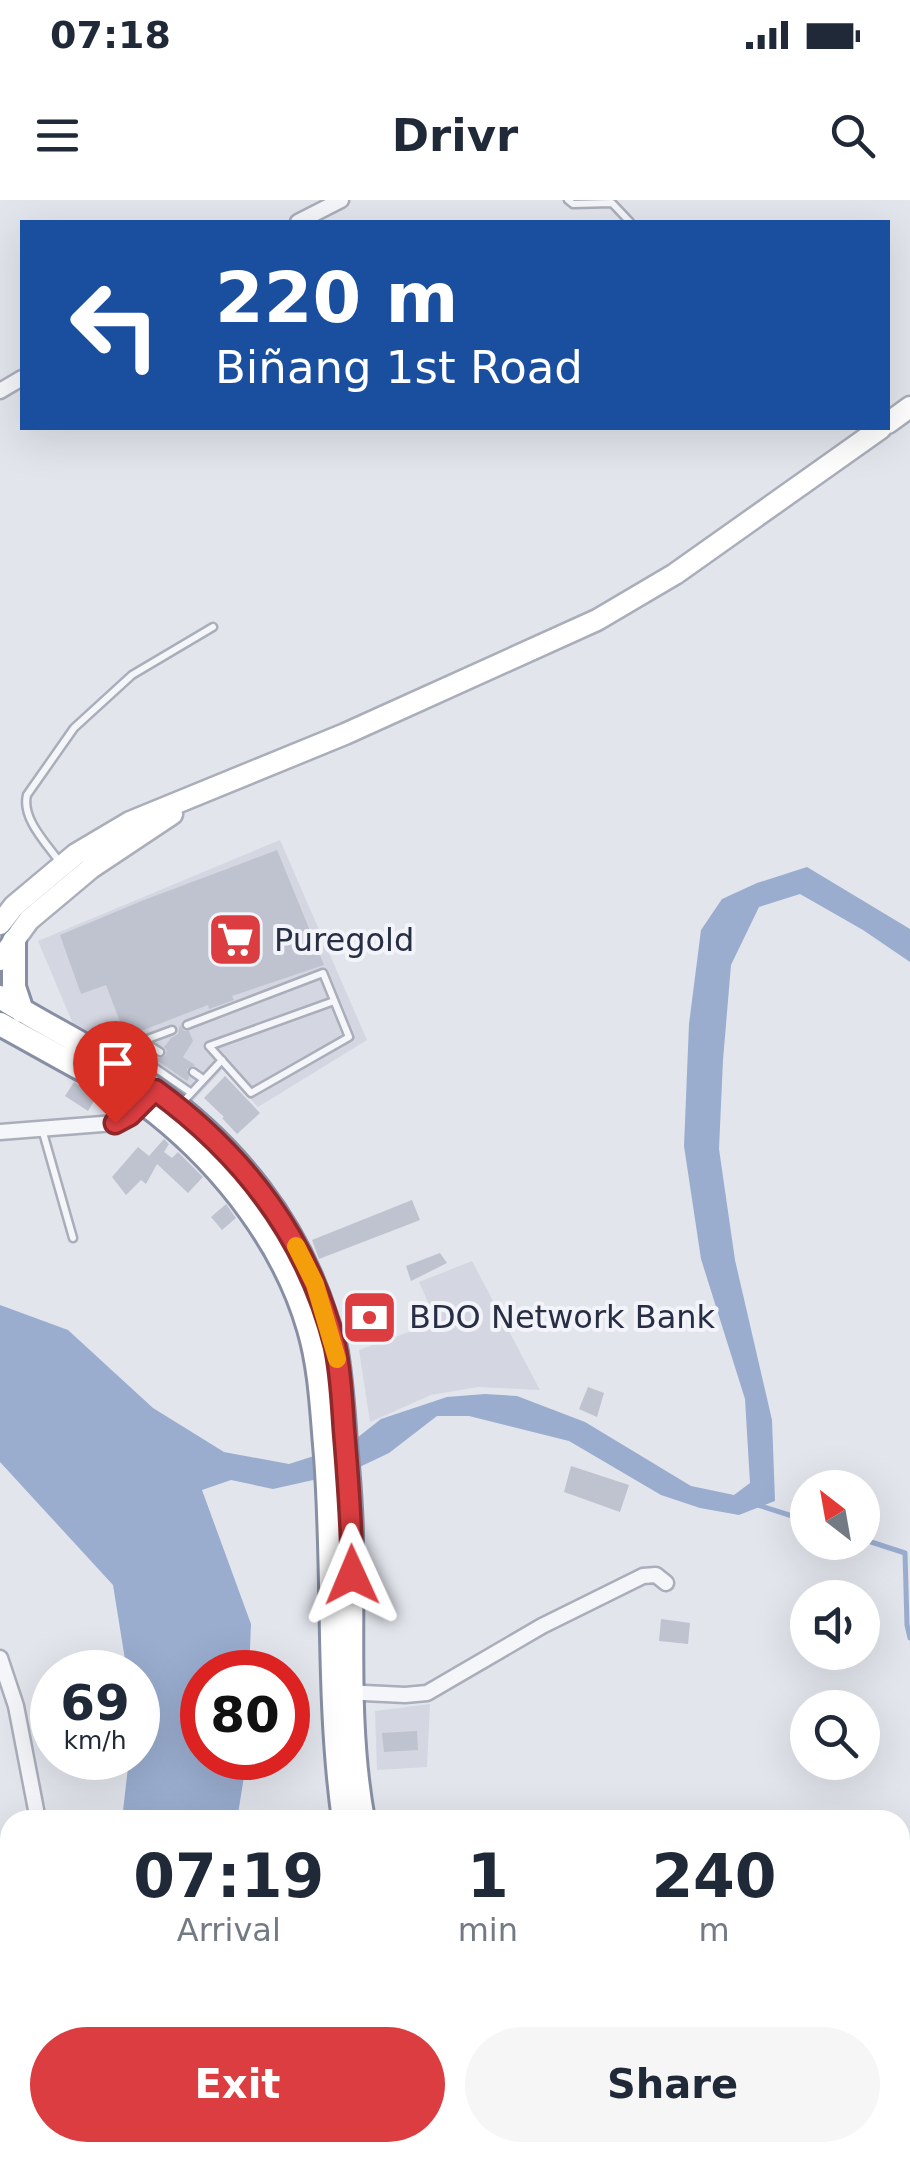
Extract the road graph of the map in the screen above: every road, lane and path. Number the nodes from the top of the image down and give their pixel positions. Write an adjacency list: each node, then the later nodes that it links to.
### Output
1 (341, 200): 4 (street)
2 (568, 200): 3 (lane)
3 (614, 202)
4 (302, 220)
5 (878, 430): 7 (main road)
6 (213, 627): 8 (lane)
7 (193, 796): 8 (main road); 9 (main road)
8 (62, 866): 9 (main road)
9 (7, 932): 10 (main road); 13 (highway)
10 (0, 960)
11 (0, 997): 13 (highway)
12 (334, 1001): 15 (lane); 21 (lane); 21 (lane)
13 (22, 1011): 20 (highway)
14 (0, 1024): 20 (highway)
15 (186, 1024)
16 (172, 1030): 17 (lane)
17 (143, 1040): 18 (lane); 19 (lane)
18 (125, 1047): 20 (lane); 25 (lane)
19 (160, 1052)
20 (79, 1056): 24 (highway)
21 (222, 1060): 23 (lane)
22 (193, 1072): 23 (lane)
23 (203, 1079): 25 (lane)
24 (149, 1096): 25 (highway); 26 (street)
25 (178, 1107): 31 (highway)
26 (42, 1128): 27 (street); 28 (lane)
27 (0, 1132)
28 (73, 1238)
29 (666, 1582): 31 (street)
30 (0, 1658): 32 (street)
31 (342, 1692): 33 (highway); 34 (highway)
32 (36, 1810)
33 (342, 1810)
34 (362, 1810)

